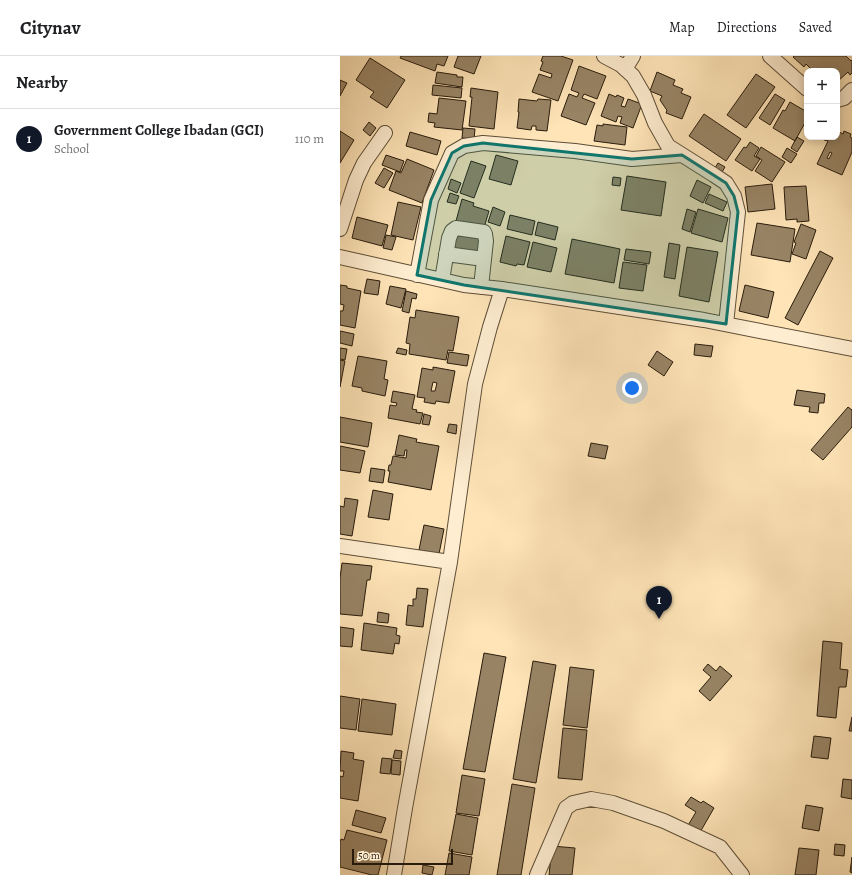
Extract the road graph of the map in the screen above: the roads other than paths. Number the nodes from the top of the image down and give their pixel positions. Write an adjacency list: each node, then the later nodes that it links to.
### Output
1 (604, 56): 4 (street)
2 (633, 56): 4 (street)
3 (770, 56): 5 (street)
4 (625, 69): 9 (street)
5 (804, 86)
6 (852, 90): 7 (street)
7 (840, 99)
8 (385, 133): 10 (street)
9 (682, 155): 14 (street); 18 (street)
10 (340, 230)
11 (446, 254): 13 (street); 13 (street); 15 (street)
12 (340, 257): 14 (street)
13 (484, 259): 16 (street)
14 (417, 275): 15 (street)
15 (442, 280): 16 (street)
16 (481, 287): 17 (street)
17 (502, 289): 18 (street); 21 (street)
18 (726, 324): 19 (street)
19 (852, 349)
20 (340, 546): 21 (street)
21 (450, 562): 22 (street)
22 (394, 875)
23 (537, 875): 24 (street)
24 (742, 875)

